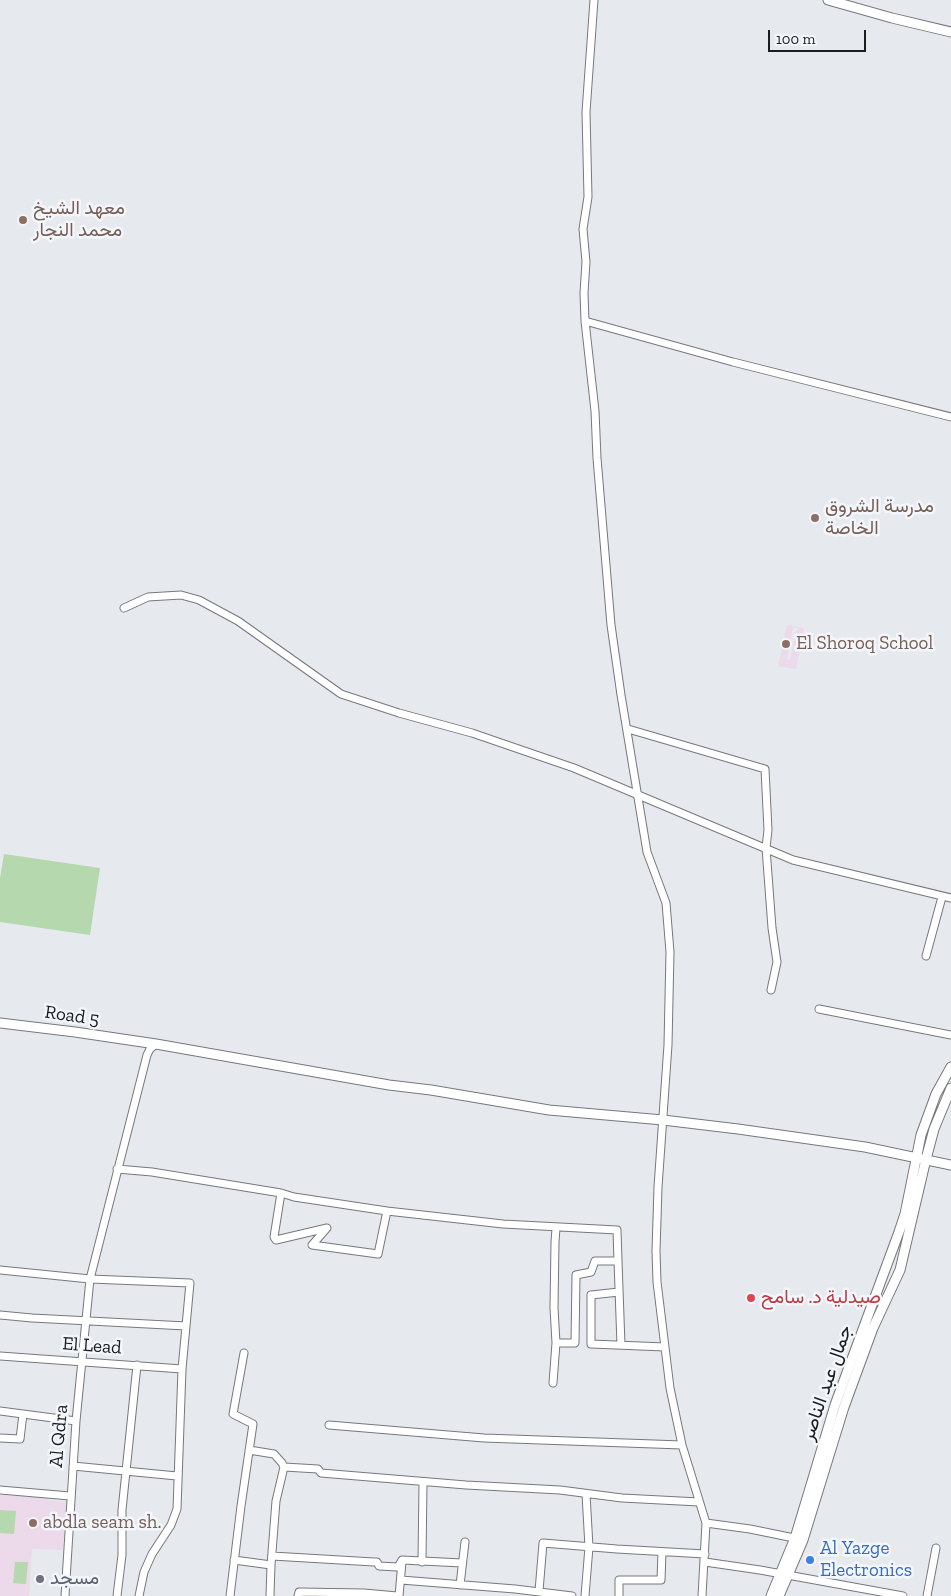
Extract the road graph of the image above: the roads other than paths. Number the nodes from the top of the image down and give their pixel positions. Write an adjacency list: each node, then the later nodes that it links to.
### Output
1 (594, 0): 4 (street)
2 (828, 0): 3 (main road)
3 (951, 32)
4 (585, 321): 5 (street); 7 (street)
5 (951, 417)
6 (124, 608): 8 (street)
7 (628, 729): 8 (street); 9 (street)
8 (637, 795): 9 (street); 20 (street)
9 (766, 848): 10 (street); 13 (street)
10 (942, 897): 11 (street); 12 (street)
11 (951, 898)
12 (926, 956)
13 (771, 990)
14 (818, 1009): 16 (street)
15 (0, 1023): 17 (main road, Road 5)
16 (951, 1035)
17 (156, 1044): 20 (main road, Road 5); 24 (street, Al Qdra)
18 (951, 1066): 21 (main road, جمال عبد الناصر)
19 (951, 1088): 22 (main road, جمال عبد الناصر)
20 (663, 1120): 21 (main road, Road 5); 37 (street)
21 (916, 1157): 22 (main road, Road 5); 61 (main road, جمال عبد الناصر)
22 (926, 1159): 23 (main road, Road 5); 61 (main road, جمال عبد الناصر)
23 (951, 1165)
24 (117, 1169): 25 (street); 30 (street, Al Qdra)
25 (281, 1193): 26 (street); 26 (street)
26 (387, 1211): 27 (street)
27 (556, 1228): 28 (street); 35 (street)
28 (618, 1261): 31 (street); 35 (street)
29 (0, 1270): 30 (street)
30 (90, 1279): 33 (street, Al Qdra); 34 (street)
31 (619, 1292): 36 (street); 36 (street)
32 (0, 1315): 33 (street)
33 (86, 1321): 34 (street); 40 (street, Al Qdra)
34 (186, 1326): 42 (street)
35 (556, 1343): 43 (street)
36 (622, 1345): 37 (street)
37 (664, 1347): 49 (street)
38 (244, 1353): 50 (street)
39 (0, 1356): 40 (street, El Lead)
40 (83, 1362): 41 (street, El Lead); 46 (street, Al Qdra)
41 (137, 1365): 42 (street, El Lead); 53 (street)
42 (182, 1369): 54 (street)
43 (553, 1383)
44 (0, 1411): 45 (street)
45 (23, 1414): 46 (street); 48 (street)
46 (76, 1421): 51 (street, Al Qdra)
47 (329, 1425): 49 (street)
48 (0, 1438)
49 (682, 1446): 59 (street)
50 (249, 1450): 52 (street); 68 (street)
51 (73, 1466): 53 (street); 58 (street, Al Qdra)
52 (284, 1468): 55 (street); 67 (street)
53 (125, 1472): 54 (street); 79 (street)
54 (177, 1476): 80 (street)
55 (423, 1482): 57 (street); 70 (street)
56 (0, 1490): 58 (street)
57 (586, 1494): 59 (street); 63 (street)
58 (70, 1496): 78 (street, Al Qdra)
59 (698, 1502): 60 (street)
60 (706, 1523): 61 (street); 66 (street)
61 (799, 1539): 74 (main road, جمال عبد الناصر)
62 (465, 1542): 72 (street)
63 (589, 1547): 65 (street); 77 (street); 86 (street)
64 (936, 1548): 92 (street)
65 (662, 1552): 66 (street); 87 (street)
66 (706, 1554): 71 (street)
67 (272, 1556): 69 (street); 73 (street)
68 (234, 1560): 73 (street); 81 (street)
69 (402, 1560): 70 (street); 75 (street)
70 (422, 1562): 72 (street)
71 (705, 1562): 74 (street); 88 (street)
72 (462, 1563): 76 (street)
73 (270, 1565): 82 (street)
74 (785, 1575): 89 (main road, جمال عبد الناصر); 90 (main road, جمال عبد الناصر); 91 (street)
75 (401, 1580): 76 (street); 84 (street)
76 (460, 1585): 77 (street)
77 (539, 1591): 85 (street)
78 (65, 1596)
79 (117, 1596)
80 (139, 1596)
81 (230, 1596)
82 (270, 1596)
83 (298, 1596): 84 (street)
84 (398, 1596)
85 (572, 1596)
86 (585, 1596)
87 (619, 1596)
88 (702, 1596)
89 (771, 1596)
90 (780, 1596)
91 (901, 1596)
92 (927, 1596)

